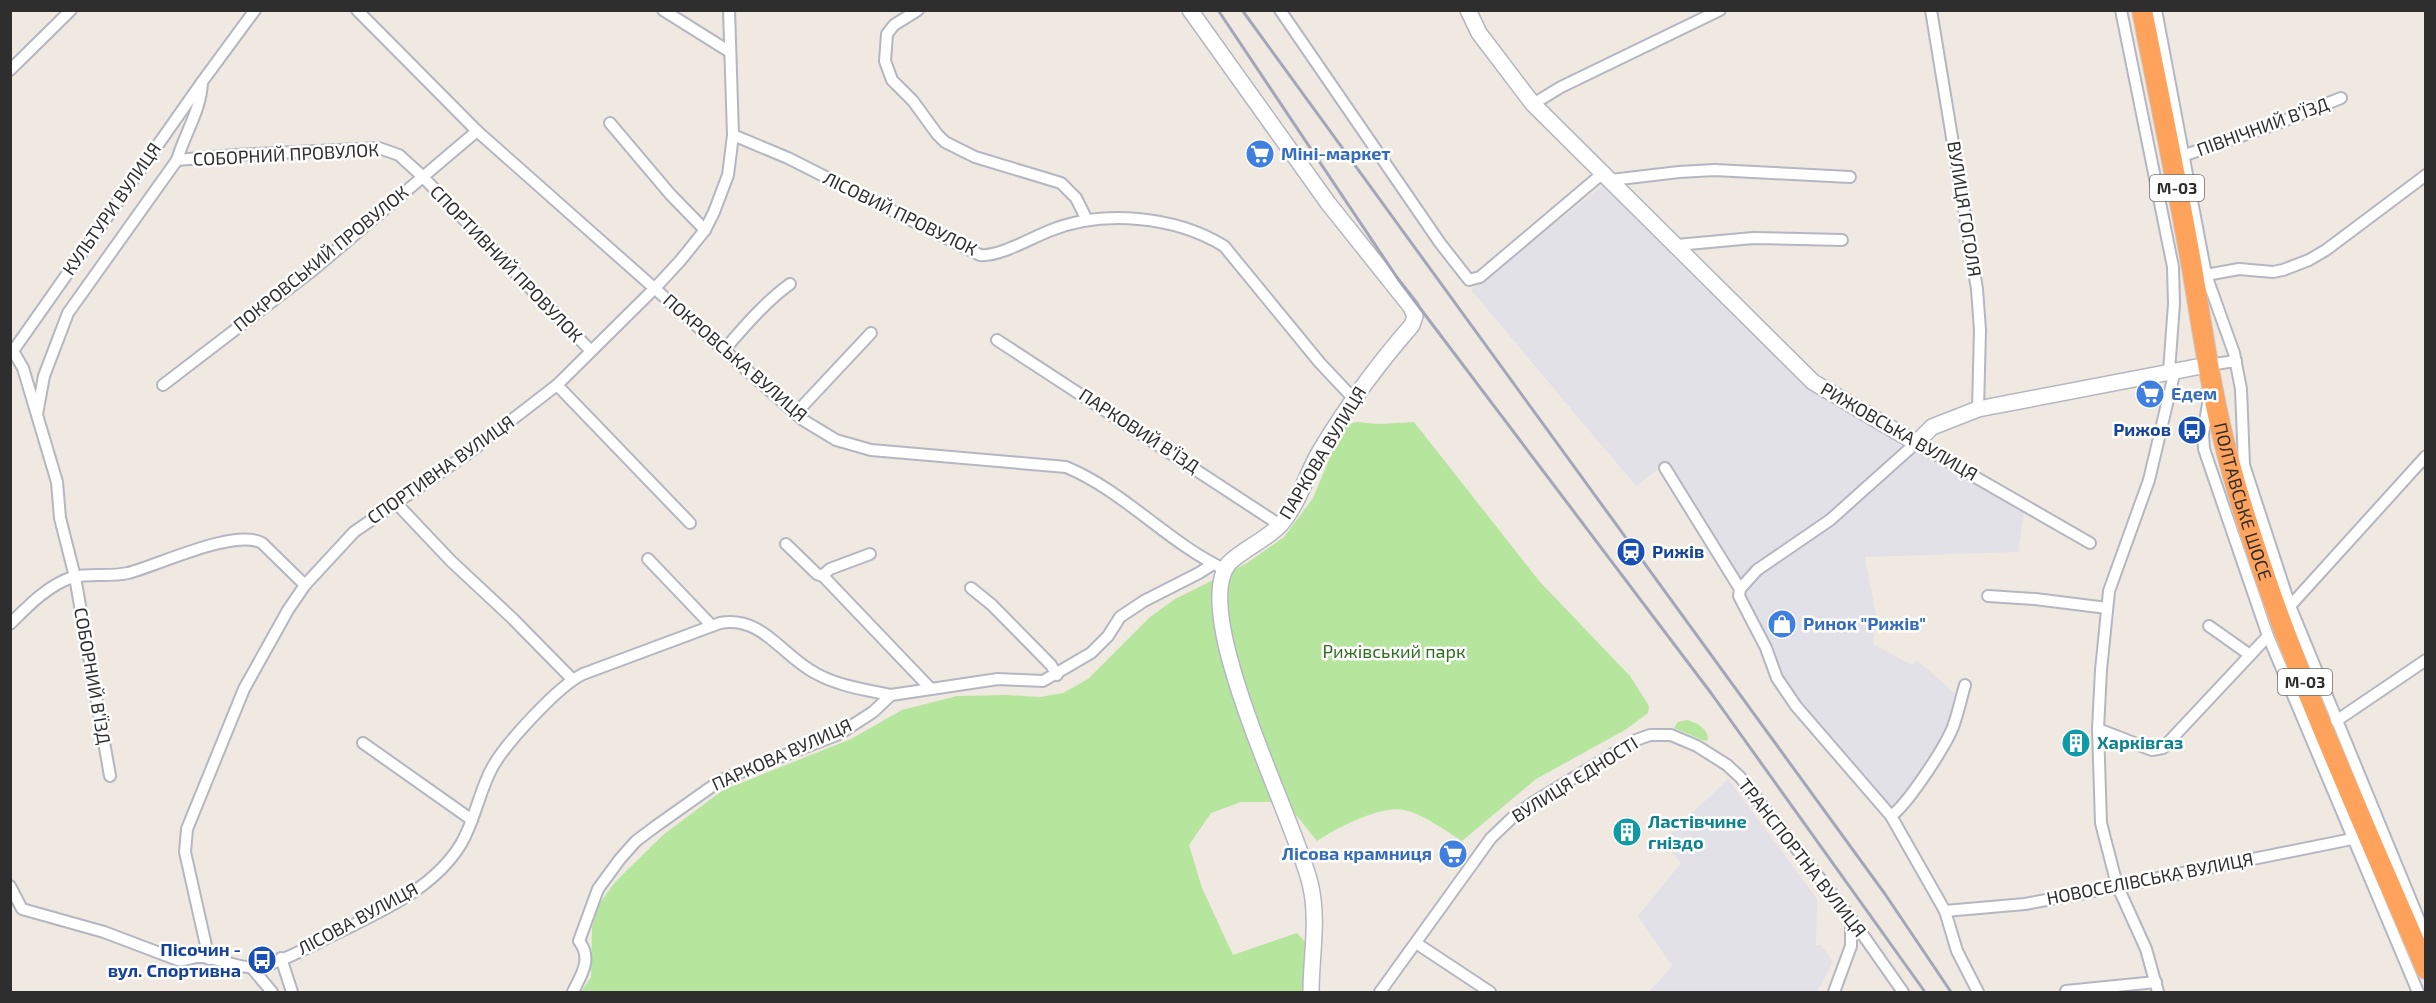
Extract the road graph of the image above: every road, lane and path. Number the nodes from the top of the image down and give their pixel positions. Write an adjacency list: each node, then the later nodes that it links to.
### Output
1 (71, 10): 16 (street)
2 (255, 10): 17 (street, КУЛЬТУРИ ВУЛИЦЯ)
3 (357, 10): 21 (street, ПОКРОВСЬКА ВУЛИЦЯ)
4 (663, 10): 15 (street)
5 (729, 10): 15 (street, СПОРТИВНА ВУЛИЦЯ)
6 (918, 10): 29 (street)
7 (1190, 10): 47 (street, ПАРКОВА ВУЛИЦЯ)
8 (1280, 10): 27 (street)
9 (1468, 10): 19 (street, РИЖОВСЬКА ВУЛИЦЯ)
10 (1720, 10): 19 (street)
11 (1931, 10): 48 (street, ВУЛИЦЯ ГОГОЛЯ)
12 (2121, 10): 43 (street)
13 (2142, 10): 42 (highway, ПОЛТАВСЬКЕ ШОСЕ / М-03)
14 (2156, 10): 23 (street)
15 (730, 52): 22 (street, СПОРТИВНА ВУЛИЦЯ)
16 (10, 70)
17 (202, 82): 24 (street, КУЛЬТУРИ ВУЛИЦЯ); 39 (street, КУЛЬТУРИ ВУЛИЦЯ)
18 (2341, 98): 23 (street, ПІВНІЧНИЙ В’ЇЗД)
19 (1533, 104): 27 (street, РИЖОВСЬКА ВУЛИЦЯ)
20 (610, 123): 30 (street)
21 (477, 131): 26 (street, ПОКРОВСЬКИЙ ПРОВУЛОК); 35 (street, ПОКРОВСЬКА ВУЛИЦЯ)
22 (733, 135): 29 (street, ЛІСОВИЙ ПРОВУЛОК); 30 (street, СПОРТИВНА ВУЛИЦЯ)
23 (2185, 155): 33 (street)
24 (177, 160): 26 (street, СОБОРНИЙ ПРОВУЛОК); 50 (street, КУЛЬТУРИ ВУЛИЦЯ)
25 (2426, 175): 33 (street)
26 (422, 176): 40 (street, СПОРТИВНИЙ ПРОВУЛОК); 44 (street, ПОКРОВСЬКИЙ ПРОВУЛОК)
27 (1607, 176): 28 (street); 32 (street, РИЖОВСЬКА ВУЛИЦЯ)
28 (1850, 177)
29 (1087, 220): 47 (street, ЛІСОВИЙ ПРОВУЛОК)
30 (705, 230): 35 (street, СПОРТИВНА ВУЛИЦЯ)
31 (1842, 240): 32 (street)
32 (1677, 245): 51 (street, РИЖОВСЬКА ВУЛИЦЯ)
33 (2206, 275): 41 (street)
34 (790, 284): 38 (street)
35 (655, 288): 38 (street, ПОКРОВСЬКА ВУЛИЦЯ); 40 (street, СПОРТИВНА ВУЛИЦЯ)
36 (871, 333): 49 (street)
37 (997, 340): 56 (street, ПАРКОВИЙ В’ЇЗД)
38 (724, 350): 49 (street, ПОКРОВСЬКА ВУЛИЦЯ)
39 (11, 351): 50 (street, КУЛЬТУРИ ВУЛИЦЯ)
40 (591, 351): 45 (street, СПОРТИВНА ВУЛИЦЯ)
41 (2236, 361): 42 (street); 68 (street)
42 (2208, 366): 43 (street); 46 (highway, ПОЛТАВСЬКЕ ШОСЕ / М-03)
43 (2172, 370): 48 (street); 69 (street)
44 (163, 385)
45 (557, 385): 54 (street, СПОРТИВНА ВУЛИЦЯ); 55 (street)
46 (2211, 386): 73 (street); 98 (highway, ПОЛТАВСЬКЕ ШОСЕ / М-03)
47 (1353, 398): 56 (street, ПАРКОВА ВУЛИЦЯ)
48 (1978, 409): 51 (street)
49 (796, 413): 61 (street, ПОКРОВСЬКА ВУЛИЦЯ)
50 (37, 418): 63 (street, КУЛЬТУРИ ВУЛИЦЯ)
51 (1916, 443): 57 (street, РИЖОВСЬКА ВУЛИЦЯ); 66 (street)
52 (2426, 456): 68 (street)
53 (1665, 468): 66 (street)
54 (397, 504): 64 (street, СПОРТИВНА ВУЛИЦЯ); 77 (street)
55 (690, 523)
56 (1280, 525): 61 (street, ПАРКОВА ВУЛИЦЯ)
57 (2090, 543)
58 (786, 544): 62 (street)
59 (870, 554): 62 (street)
60 (648, 559): 71 (street)
61 (1218, 566): 76 (street, ПАРКОВА ВУЛИЦЯ); 104 (street)
62 (822, 576): 79 (street)
63 (75, 577): 64 (street); 70 (street); 85 (street, СОБОРНИЙ В’ЇЗД)
64 (305, 585): 96 (street, СПОРТИВНА ВУЛИЦЯ)
65 (971, 588): 76 (street)
66 (1740, 589): 86 (street)
67 (1988, 596): 69 (street)
68 (2290, 606): 81 (street)
69 (2107, 608): 82 (street)
70 (10, 624)
71 (712, 626): 77 (street, ЛІСОВА ВУЛИЦЯ); 80 (street, ЛІСОВА ВУЛИЦЯ)
72 (2209, 626): 74 (street)
73 (2268, 636): 74 (street); 88 (street)
74 (2250, 655): 82 (street)
75 (2426, 660): 81 (street)
76 (1057, 675): 79 (street, ПАРКОВА ВУЛИЦЯ)
77 (572, 679): 87 (street, ЛІСОВА ВУЛИЦЯ)
78 (1965, 685): 86 (street)
79 (930, 688): 80 (street, ПАРКОВА ВУЛИЦЯ)
80 (891, 695): 103 (street, ПАРКОВА ВУЛИЦЯ)
81 (2336, 721): 93 (street)
82 (2098, 729): 89 (street)
83 (1650, 735): 92 (street, ТРАНСПОРТНА ВУЛИЦЯ); 94 (street, ВУЛИЦЯ ЄДНОСТІ)
84 (363, 743): 87 (street)
85 (110, 776)
86 (1891, 816): 91 (street)
87 (472, 820): 95 (street, ЛІСОВА ВУЛИЦЯ)
88 (2352, 839): 89 (street, НОВОСЕЛІВСЬКА ВУЛИЦЯ); 110 (street)
89 (2117, 885): 91 (street, НОВОСЕЛІВСЬКА ВУЛИЦЯ); 99 (street)
90 (10, 886): 96 (street, ЛІСОВА ВУЛИЦЯ)
91 (1946, 911): 109 (street)
92 (1851, 918): 107 (street); 108 (street, ТРАНСПОРТНА ВУЛИЦЯ)
93 (2426, 937)
94 (1416, 943): 105 (street, ВУЛИЦЯ ЄДНОСТІ); 106 (street)
95 (281, 958): 97 (street, ЛІСОВА ВУЛИЦЯ); 102 (street)
96 (209, 959): 97 (street, ЛІСОВА ВУЛИЦЯ)
97 (251, 967): 101 (street)
98 (2426, 969)
99 (2157, 987): 100 (street)
100 (2066, 991)
101 (272, 993)
102 (292, 993)
103 (573, 993)
104 (1311, 993)
105 (1380, 993)
106 (1490, 993)
107 (1834, 993)
108 (1903, 993)
109 (1978, 993)
110 (2418, 993)

